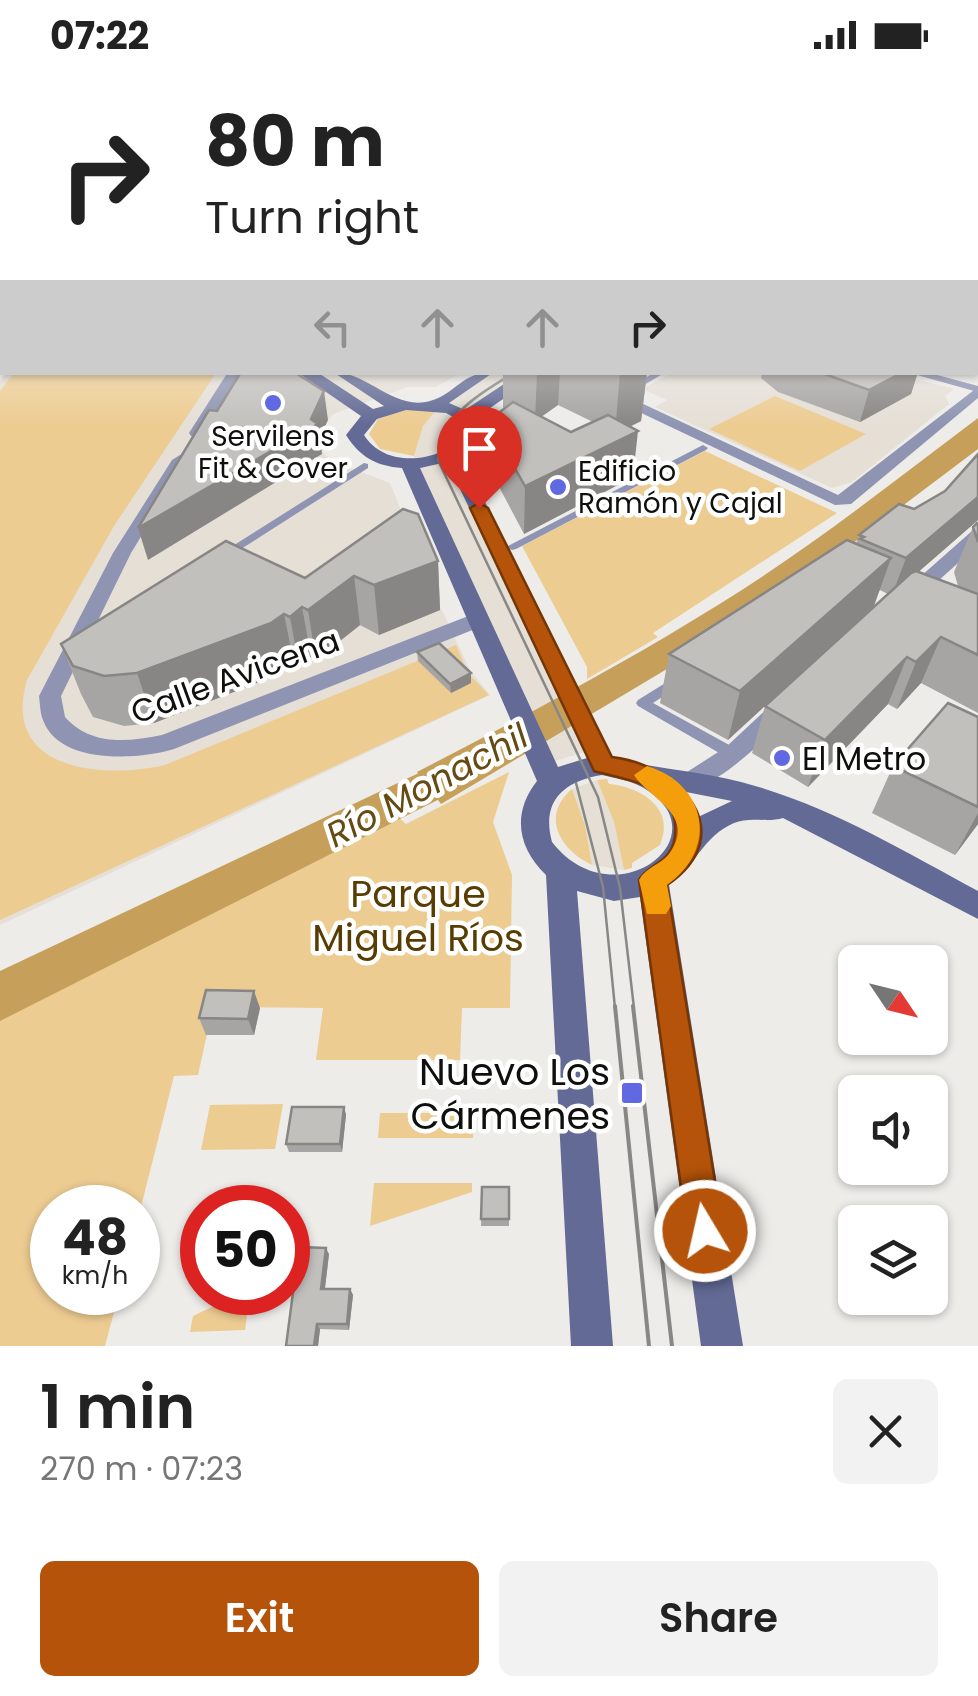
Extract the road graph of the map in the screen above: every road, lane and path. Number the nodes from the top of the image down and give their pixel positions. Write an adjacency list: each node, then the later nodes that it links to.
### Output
1 (233, 375): 23 (street, Calle Avicena)
2 (311, 375): 13 (main road)
3 (345, 375): 12 (main road)
4 (481, 375): 11 (main road)
5 (529, 375): 14 (main road)
6 (568, 375): 15 (street)
7 (657, 375): 10 (street)
8 (922, 375): 9 (street)
9 (978, 390): 15 (street)
10 (622, 394)
11 (434, 405): 12 (main road); 14 (main road)
12 (396, 406): 13 (main road)
13 (371, 415): 17 (main road)
14 (467, 416): 16 (main road)
15 (707, 446): 20 (street)
16 (453, 455): 17 (main road); 27 (main road)
17 (408, 462): 23 (main road)
18 (364, 466): 21 (street)
19 (978, 536): 22 (street)
20 (512, 546)
21 (211, 564)
22 (898, 611)
23 (478, 620): 28 (main road)
24 (690, 672): 26 (street)
25 (798, 694): 30 (street)
26 (726, 750)
27 (600, 755): 28 (main road); 29 (main road)
28 (546, 772): 33 (main road)
29 (656, 779): 30 (main road); 32 (main road)
30 (693, 780): 31 (main road)
31 (814, 818): 32 (main road); 35 (main road)
32 (688, 843): 34 (main road)
33 (561, 870): 34 (main road); 36 (main road)
34 (653, 880): 37 (main road)
35 (978, 906)
36 (592, 1346)
37 (722, 1346)

